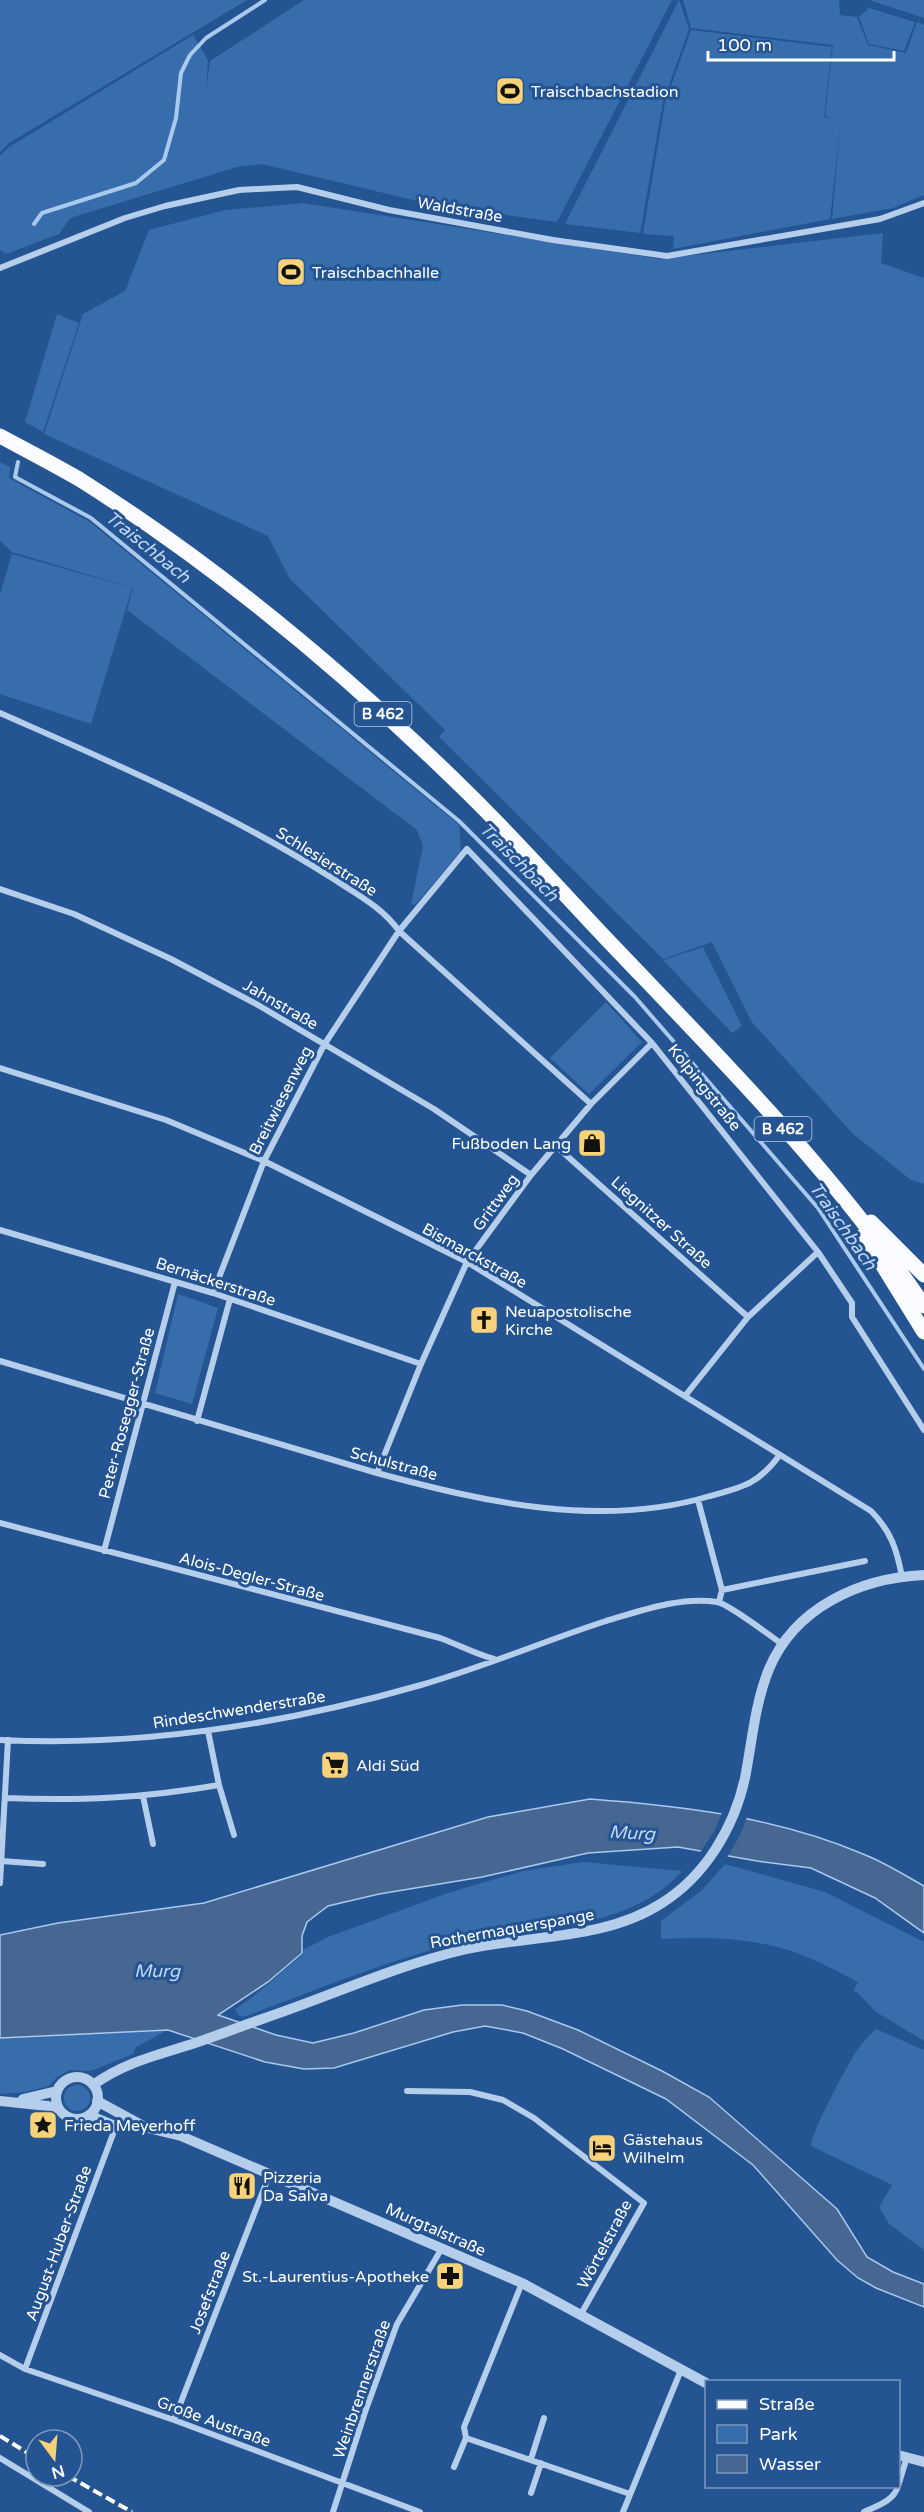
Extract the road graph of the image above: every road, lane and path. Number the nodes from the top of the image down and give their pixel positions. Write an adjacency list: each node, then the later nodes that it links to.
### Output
1 (924, 203): 2 (street, Waldstraße)
2 (0, 268)
3 (0, 436): 15 (main road, B 462)
4 (0, 713): 7 (street, Schlesierstraße)
5 (467, 849): 7 (street, Breitwiesenweg); 8 (street, Kolpingstraße)
6 (0, 889): 9 (street, Jahnstraße)
7 (399, 931): 9 (street, Breitwiesenweg); 11 (street, Schlesierstraße)
8 (652, 1043): 11 (street, Grittweg); 17 (street, Kolpingstraße)
9 (324, 1045): 13 (street, Breitwiesenweg); 14 (street, Jahnstraße)
10 (0, 1068): 13 (street, Bismarckstraße)
11 (591, 1104): 12 (street, Grittweg)
12 (557, 1147): 14 (street, Grittweg); 24 (street, Liegnitzer Straße)
13 (264, 1161): 18 (street, Bismarckstraße); 21 (street, Breitwiesenweg)
14 (531, 1174): 18 (street, Grittweg)
15 (850, 1205): 19 (main road); 23 (main road, B 462); 25 (main road)
16 (0, 1230): 20 (street, Bernäckerstraße)
17 (818, 1252): 24 (street); 31 (street, Kolpingstraße)
18 (467, 1262): 27 (street, Grittweg); 28 (street, Bismarckstraße)
19 (924, 1275)
20 (175, 1282): 21 (street, Bernäckerstraße); 29 (street, Peter-Rosegger-Straße)
21 (213, 1293): 22 (street, Bernäckerstraße)
22 (230, 1299): 27 (street, Bernäckerstraße); 30 (street)
23 (924, 1306)
24 (748, 1317): 28 (street)
25 (924, 1332)
26 (0, 1361): 29 (street, Schulstraße)
27 (421, 1365): 33 (street, Grittweg)
28 (685, 1396): 32 (street, Bismarckstraße)
29 (142, 1405): 30 (street, Schulstraße); 36 (street, Peter-Rosegger-Straße)
30 (197, 1421): 33 (street, Schulstraße)
31 (924, 1430)
32 (778, 1456): 34 (street, Schulstraße); 39 (street, Bismarckstraße)
33 (377, 1473): 34 (street, Schulstraße)
34 (698, 1500): 40 (street)
35 (0, 1523): 36 (street, Alois-Degler-Straße)
36 (104, 1551): 43 (street, Alois-Degler-Straße)
37 (865, 1561): 40 (street)
38 (921, 1575): 39 (street, Rothermaquerspange)
39 (902, 1577): 42 (street, Rothermaquerspange)
40 (722, 1590): 41 (street)
41 (719, 1602): 42 (street); 43 (street, Rindeschwenderstraße)
42 (782, 1644): 55 (street, Rothermaquerspange)
43 (495, 1659): 44 (street, Rindeschwenderstraße)
44 (208, 1731): 46 (street, Rindeschwenderstraße); 47 (street)
45 (0, 1740): 46 (street, Rindeschwenderstraße)
46 (8, 1740): 49 (street)
47 (219, 1785): 48 (street); 50 (street)
48 (143, 1796): 49 (street); 51 (street)
49 (5, 1798): 52 (street)
50 (234, 1835)
51 (153, 1844)
52 (1, 1861): 53 (street); 54 (street)
53 (43, 1864)
54 (0, 1883)
55 (93, 2085): 56 (street, Murgtalstraße); 60 (street)
56 (57, 2091): 59 (street, Murgtalstraße); 61 (street)
57 (407, 2091): 68 (street, Wörtelstraße)
58 (0, 2101): 59 (street, Murgtalstraße)
59 (14, 2101): 61 (street, Murgtalstraße)
60 (97, 2101): 62 (street); 64 (street, Murgtalstraße)
61 (59, 2109): 62 (street, Murgtalstraße)
62 (89, 2115): 63 (street, Murgtalstraße)
63 (113, 2125): 64 (street, Murgtalstraße); 70 (street, August-Huber-Straße)
64 (144, 2127): 65 (street, Murgtalstraße)
65 (270, 2173): 66 (street, Murgtalstraße); 74 (street, Josefstraße)
66 (442, 2248): 67 (street, Murgtalstraße); 83 (street, Weinbrennerstraße)
67 (522, 2283): 68 (street, Murgtalstraße); 75 (street)
68 (581, 2314): 71 (street, Murgtalstraße)
69 (0, 2355): 70 (street, Große Austraße)
70 (25, 2369): 74 (street, Große Austraße)
71 (681, 2370): 72 (street, Murgtalstraße); 86 (street)
72 (705, 2382)
73 (544, 2418): 78 (street)
74 (174, 2420): 83 (street, Große Austraße)
75 (466, 2438): 78 (street); 81 (street)
76 (903, 2456): 79 (street); 82 (street)
77 (0, 2458): 87 (street)
78 (531, 2459): 80 (street)
79 (924, 2462)
80 (541, 2463): 85 (street); 86 (street)
81 (454, 2467)
82 (900, 2474)
83 (343, 2484): 88 (street, Weinbrennerstraße); 89 (street, Große Austraße)
84 (898, 2488): 91 (street)
85 (531, 2493)
86 (630, 2494): 90 (street)
87 (89, 2512)
88 (333, 2512)
89 (420, 2512)
90 (623, 2512)
91 (864, 2512)

